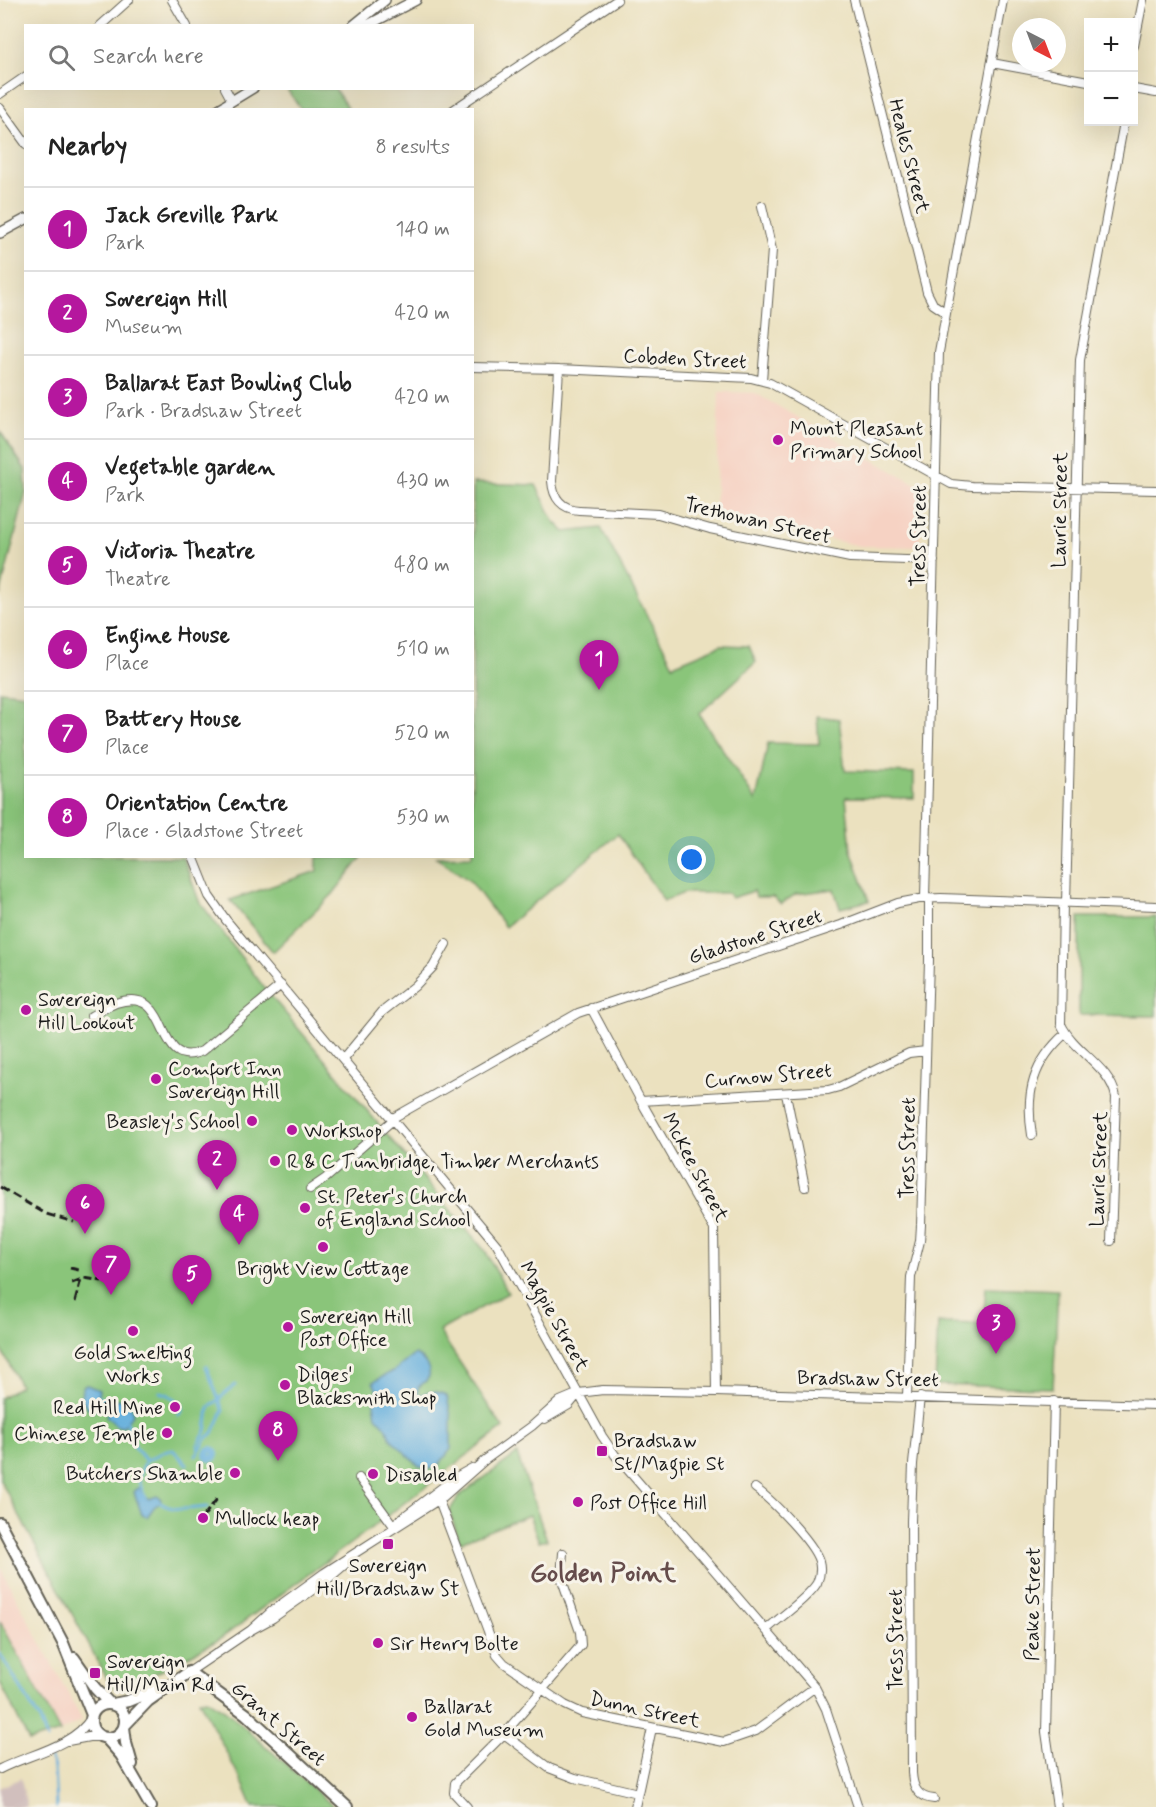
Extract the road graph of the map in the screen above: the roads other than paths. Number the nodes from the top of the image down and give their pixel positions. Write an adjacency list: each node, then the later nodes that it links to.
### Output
1 (129, 0): 10 (street)
2 (172, 0): 11 (street)
3 (386, 0): 9 (street); 12 (street)
4 (416, 0): 9 (street)
5 (617, 0): 26 (street)
6 (854, 0): 32 (street, Heales Street)
7 (1003, 0): 15 (street, Tress Street)
8 (1143, 0): 14 (street)
9 (393, 12): 13 (street)
10 (102, 24)
11 (186, 24)
12 (356, 24)
13 (370, 24)
14 (1138, 26)
15 (992, 63): 17 (street); 32 (street, Tress Street)
16 (24, 77): 22 (street)
17 (1084, 80)
18 (226, 90): 23 (street)
19 (250, 90): 23 (street)
20 (1138, 90): 21 (street)
21 (1156, 93)
22 (0, 94)
23 (232, 101): 25 (street)
24 (0, 108): 28 (street)
25 (220, 108)
26 (456, 108)
27 (1123, 126): 37 (street, Laurie Street)
28 (24, 141)
29 (762, 206): 35 (street)
30 (24, 220): 31 (street)
31 (0, 233)
32 (945, 312): 36 (street, Tress Street)
33 (474, 367): 34 (street, Cobden Street)
34 (559, 369): 35 (street, Cobden Street); 39 (street, Trethowan Street)
35 (762, 380): 36 (street, Cobden Street)
36 (935, 476): 37 (street, Cobden Street); 39 (street, Tress Street)
37 (1077, 488): 38 (street, Cobden Street); 42 (street, Laurie Street)
38 (1156, 490)
39 (934, 561): 41 (street, Tress Street)
40 (194, 858): 45 (street, Magpie Street)
41 (927, 898): 42 (street, Gladstone Street); 46 (street, Gladstone Street); 49 (street, Tress Street)
42 (1064, 903): 43 (street, Gladstone Street); 48 (street, Laurie Street)
43 (1156, 906)
44 (446, 944): 50 (street)
45 (281, 985): 47 (street); 50 (street, Magpie Street)
46 (591, 1008): 52 (street, McKee Street); 53 (street, Gladstone Street)
47 (91, 1016)
48 (1066, 1033): 54 (street); 57 (street, Laurie Street)
49 (926, 1051): 51 (street, Curnow Street); 60 (street, Tress Street)
50 (344, 1058): 53 (street, Magpie Street)
51 (786, 1094): 52 (street, Curnow Street); 55 (street)
52 (641, 1101): 58 (street, McKee Street)
53 (393, 1118): 56 (street, Gladstone Street); 59 (street, Magpie Street)
54 (1032, 1135)
55 (805, 1187)
56 (310, 1189)
57 (1112, 1240)
58 (716, 1392): 59 (street, Bradshaw Street); 60 (street, Bradshaw Street)
59 (579, 1393): 66 (street); 71 (street, Magpie Street)
60 (907, 1397): 61 (street, Bradshaw Street)
61 (920, 1397): 62 (street, Bradshaw Street); 86 (street, Tress Street)
62 (1054, 1401): 63 (street, Bradshaw Street); 92 (street, Peake Street)
63 (1156, 1405)
64 (359, 1478): 68 (street)
65 (756, 1488): 71 (street)
66 (437, 1496): 68 (street); 69 (street); 75 (street, Dunn Street)
67 (0, 1523): 72 (main road)
68 (393, 1525): 69 (street)
69 (380, 1537): 73 (street)
70 (563, 1553): 75 (street)
71 (766, 1630): 74 (street, Magpie Street)
72 (63, 1643): 76 (main road); 77 (main road)
73 (187, 1674): 76 (main road); 78 (main road); 88 (main road, Grant Street)
74 (815, 1687): 79 (street, Dunn Street); 91 (street, Magpie Street)
75 (542, 1689): 79 (street, Dunn Street); 80 (street)
76 (111, 1704): 77 (main road); 78 (main road)
77 (92, 1717): 81 (main road); 82 (street)
78 (125, 1726): 81 (main road); 84 (main road)
79 (652, 1728): 85 (street)
80 (504, 1734): 85 (street); 89 (street)
81 (105, 1738): 82 (street); 84 (main road)
82 (58, 1744): 83 (street)
83 (1, 1766)
84 (141, 1787): 87 (main road)
85 (638, 1793): 90 (street)
86 (934, 1799)
87 (151, 1807)
88 (347, 1807)
89 (468, 1807)
90 (635, 1807)
91 (858, 1807)
92 (1057, 1807)

